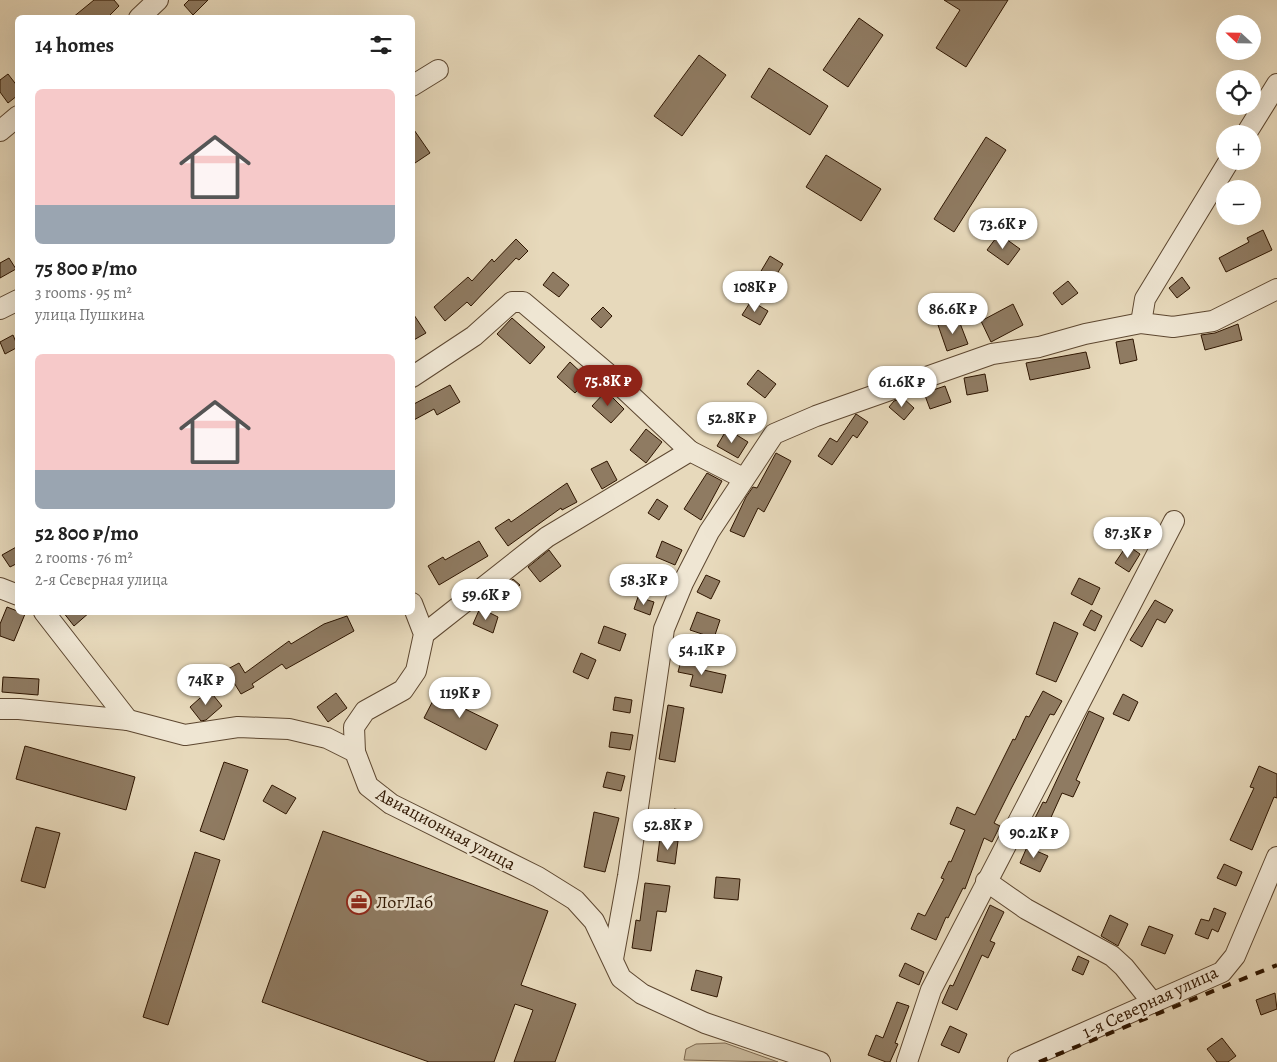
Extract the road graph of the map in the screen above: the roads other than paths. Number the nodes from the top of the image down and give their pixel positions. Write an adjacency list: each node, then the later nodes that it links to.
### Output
1 (158, 0): 2 (street)
2 (142, 15)
3 (438, 70): 4 (street)
4 (415, 84)
5 (1277, 84): 7 (street)
6 (15, 118): 8 (street)
7 (1252, 125)
8 (0, 131)
9 (1224, 170): 13 (street)
10 (1277, 289): 13 (street)
11 (15, 302): 12 (street)
12 (0, 309)
13 (1141, 323): 16 (street)
14 (415, 375): 15 (street)
15 (690, 451): 16 (street); 22 (street)
16 (743, 478): 28 (street)
17 (1174, 521): 27 (street)
18 (0, 588): 19 (street)
19 (15, 593)
20 (415, 611): 22 (street)
21 (46, 615): 24 (street)
22 (424, 634): 25 (street, Авиационная улица)
23 (0, 709): 24 (street)
24 (128, 720): 25 (street)
25 (355, 752): 28 (street, Авиационная улица)
26 (1277, 857): 29 (street, 1-я Северная улица)
27 (986, 881): 29 (street); 31 (street)
28 (613, 959): 30 (street, Авиационная улица)
29 (1153, 1003): 32 (street, 1-я Северная улица)
30 (820, 1062)
31 (907, 1062)
32 (1018, 1062)

